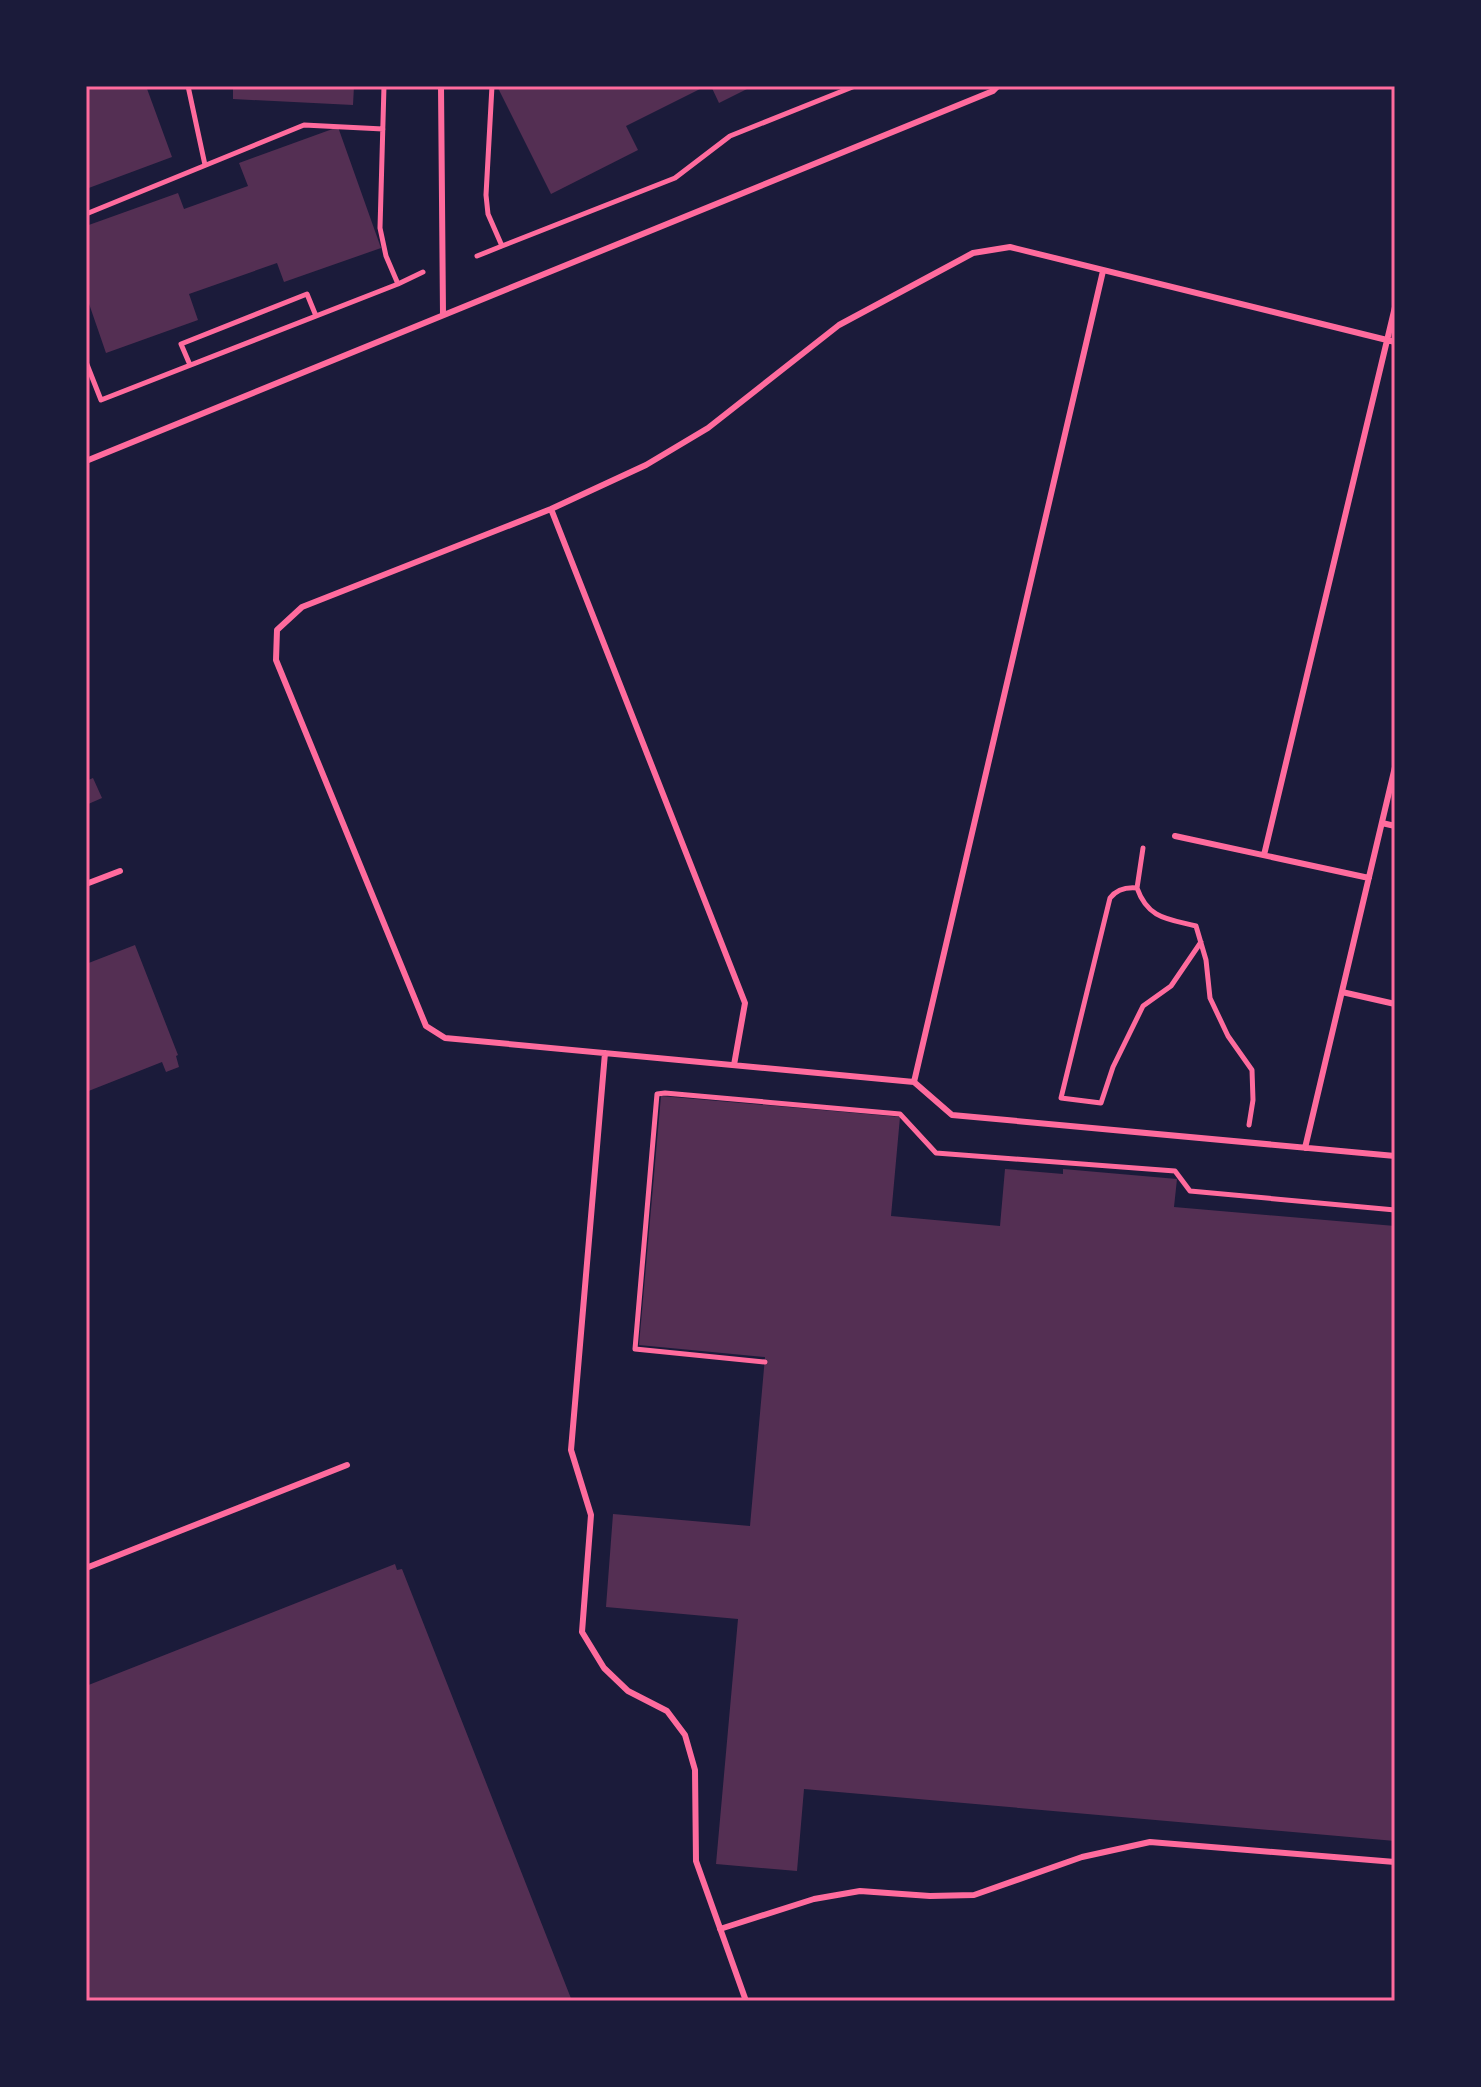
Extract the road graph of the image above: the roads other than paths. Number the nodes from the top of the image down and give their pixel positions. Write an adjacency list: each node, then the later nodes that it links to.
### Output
1 (441, 86): 5 (lane)
2 (998, 86): 5 (lane)
3 (1103, 271): 6 (lane); 8 (lane); 21 (lane)
4 (1395, 307): 6 (lane)
5 (443, 315): 7 (lane)
6 (1391, 341): 13 (lane)
7 (86, 461)
8 (551, 509): 19 (lane); 20 (lane)
9 (1395, 767): 10 (lane)
10 (1382, 823): 11 (lane); 15 (lane)
11 (1395, 826)
12 (1175, 836): 13 (lane)
13 (1264, 855): 15 (lane)
14 (120, 871): 16 (lane)
15 (1369, 878): 17 (lane)
16 (86, 884)
17 (1342, 992): 18 (lane); 22 (lane)
18 (1395, 1004)
19 (605, 1053): 20 (lane); 27 (lane)
20 (734, 1065): 21 (lane)
21 (914, 1082): 22 (lane)
22 (1305, 1148): 23 (lane)
23 (1395, 1156)
24 (347, 1465): 25 (lane)
25 (86, 1568)
26 (1395, 1862): 27 (lane)
27 (720, 1929): 28 (lane)
28 (746, 2001)

